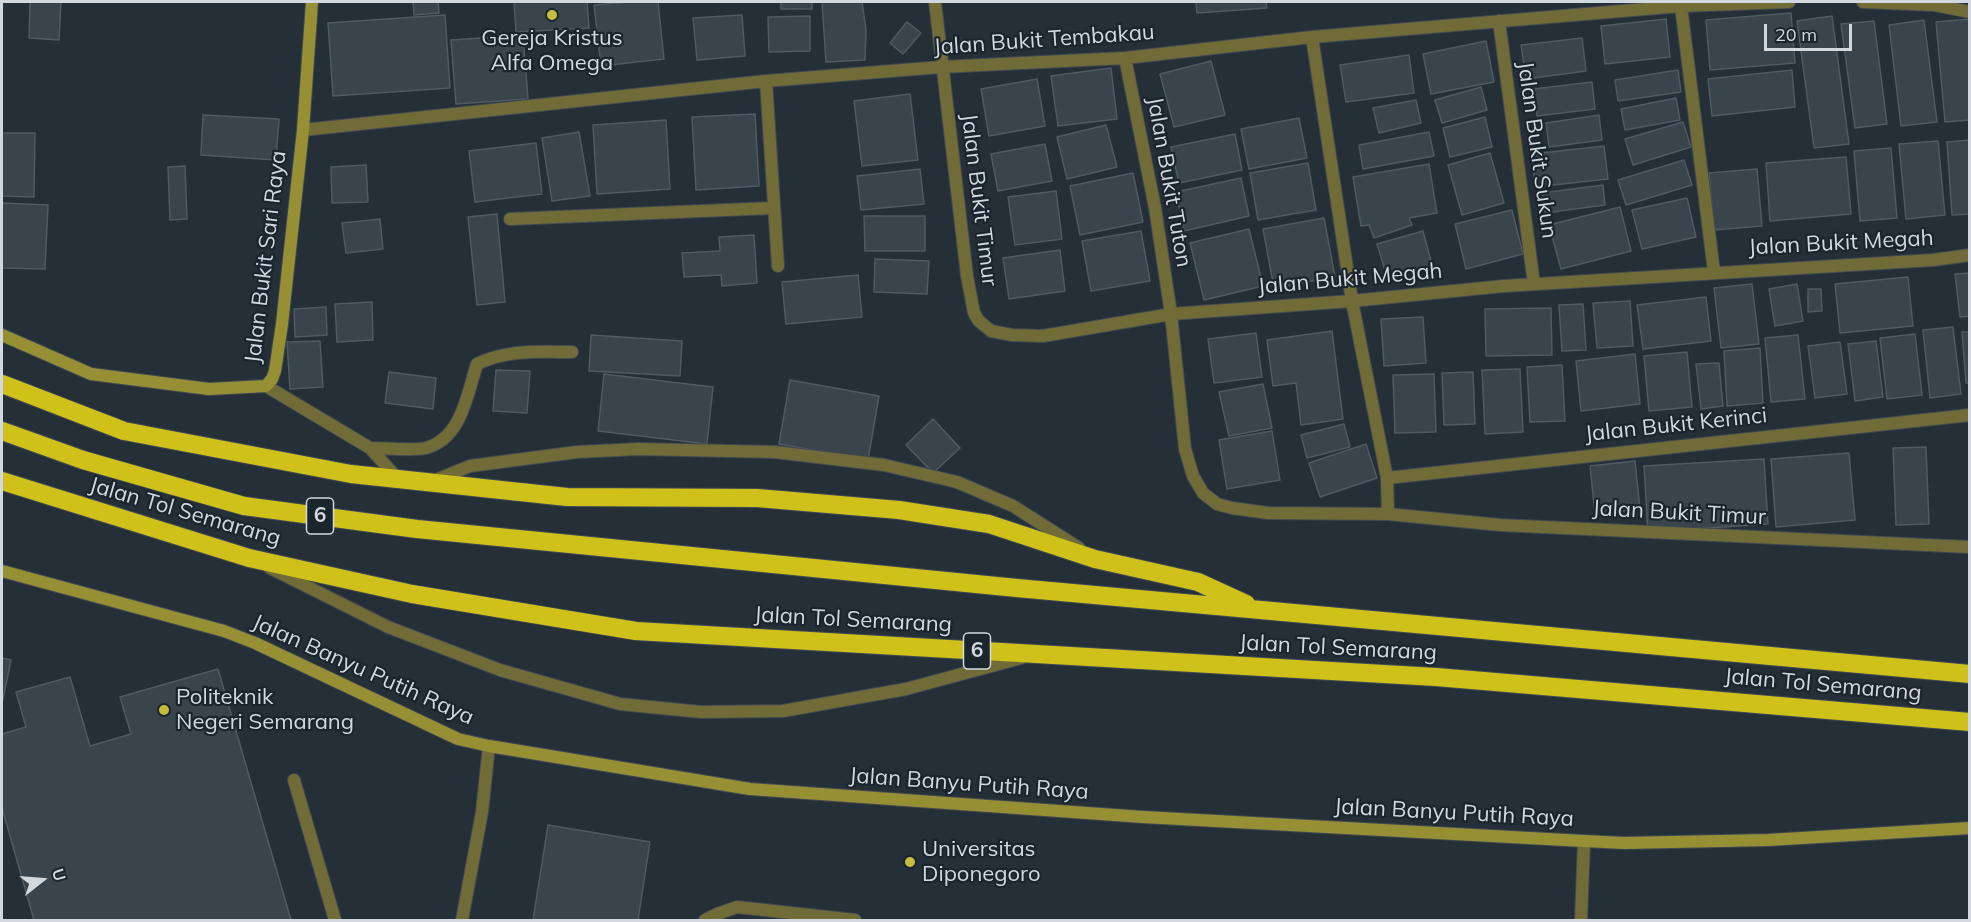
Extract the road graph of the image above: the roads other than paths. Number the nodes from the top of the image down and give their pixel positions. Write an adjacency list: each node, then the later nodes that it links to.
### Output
1 (312, 2): 12 (street, Jalan Bukit Sari Raya)
2 (935, 2): 10 (street, Jalan Bukit Timur)
3 (1789, 2): 5 (street, Jalan Bukit Tembakau)
4 (1863, 2): 6 (street)
5 (1680, 6): 7 (street, Jalan Bukit Tembakau); 17 (street)
6 (1970, 12)
7 (1499, 21): 8 (street, Jalan Bukit Tembakau); 18 (street, Jalan Bukit Sukun)
8 (1312, 37): 9 (street, Jalan Bukit Tembakau); 19 (street)
9 (1125, 58): 10 (street, Jalan Bukit Tembakau); 20 (street, Jalan Bukit Tuton)
10 (941, 67): 11 (street, Jalan Bukit Tembakau); 21 (street, Jalan Bukit Timur)
11 (766, 81): 12 (street, Jalan Bukit Tembakau); 13 (street)
12 (303, 130): 25 (street, Jalan Bukit Sari Raya)
13 (773, 208): 14 (street); 16 (street)
14 (510, 219)
15 (1970, 255): 17 (street, Jalan Bukit Megah)
16 (778, 266)
17 (1714, 272): 18 (street, Jalan Bukit Megah)
18 (1534, 284): 19 (street, Jalan Bukit Megah)
19 (1352, 302): 20 (street, Jalan Bukit Megah); 29 (street)
20 (1171, 314): 21 (street, Jalan Bukit Megah); 33 (street, Jalan Bukit Tuton)
21 (991, 331)
22 (2, 335): 25 (street, Jalan Bukit Sari Raya)
23 (572, 352): 28 (street)
24 (2, 384): 30 (highway)
25 (266, 386): 28 (street)
26 (1970, 415): 29 (street, Jalan Bukit Kerinci)
27 (2, 431): 38 (highway, Jalan Tol Semarang / 6)
28 (369, 448): 30 (street)
29 (1387, 478): 33 (street)
30 (398, 479): 32 (highway)
31 (2, 481): 35 (highway, Jalan Tol Semarang / 6)
32 (429, 482): 36 (highway); 36 (street)
33 (1388, 514): 34 (street, Jalan Bukit Timur)
34 (1970, 547)
35 (249, 558): 39 (highway, Jalan Tol Semarang / 6); 39 (street)
36 (1095, 559): 38 (highway)
37 (2, 571): 42 (street, Jalan Banyu Putih Raya)
38 (1259, 610): 40 (highway, Jalan Tol Semarang / 6)
39 (1033, 654): 41 (highway, Jalan Tol Semarang / 6)
40 (1970, 674)
41 (1970, 722)
42 (489, 746): 45 (street, Jalan Banyu Putih Raya); 47 (street)
43 (294, 780): 46 (street)
44 (1970, 828): 45 (street, Jalan Banyu Putih Raya)
45 (1584, 841): 50 (street)
46 (335, 921)
47 (462, 921)
48 (705, 921): 49 (street)
49 (855, 921)
50 (1581, 921)

